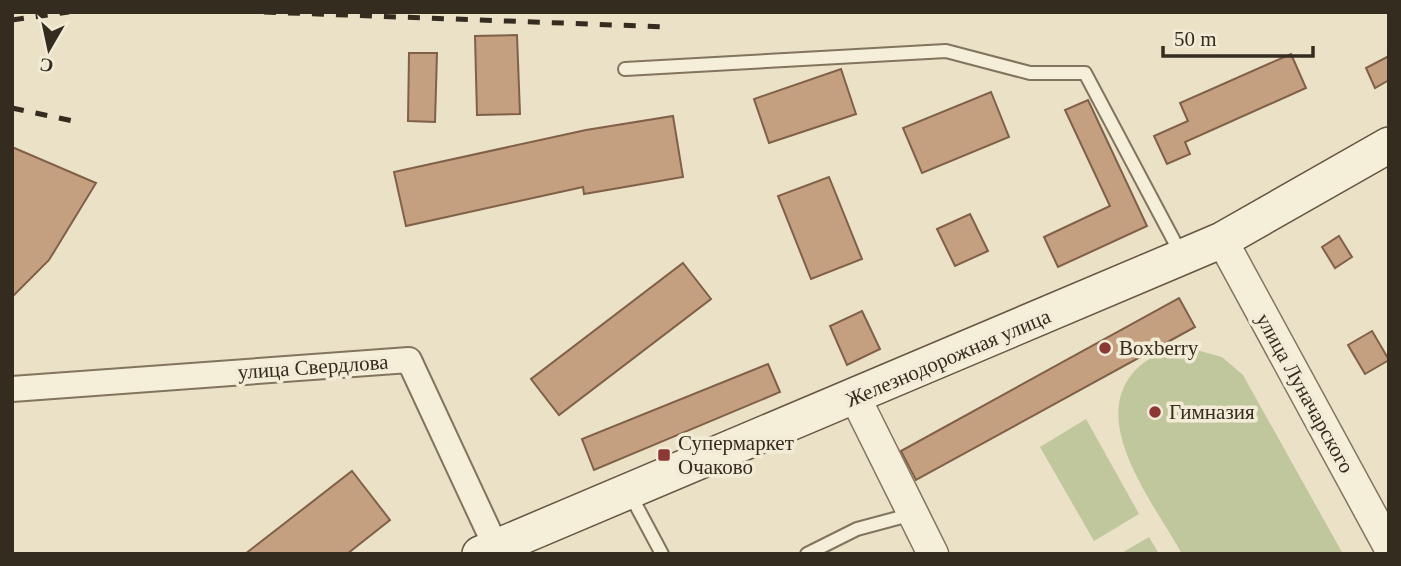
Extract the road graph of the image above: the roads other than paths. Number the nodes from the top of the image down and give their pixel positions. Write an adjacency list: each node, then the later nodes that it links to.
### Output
1 (625, 69): 4 (lane)
2 (1389, 145): 3 (main road, Железнодорожная улица)
3 (1222, 240): 4 (main road, Железнодорожная улица); 9 (street, улица Луначарского)
4 (1182, 257): 6 (main road, Железнодорожная улица)
5 (12, 389): 10 (street, улица Свердлова)
6 (849, 400): 7 (main road, Железнодорожная улица); 8 (street)
7 (628, 491): 10 (main road, Железнодорожная улица); 11 (lane)
8 (906, 517): 12 (lane); 13 (street); 14 (street)
9 (1386, 534)
10 (488, 550)
11 (662, 554)
12 (807, 554)
13 (917, 554)
14 (933, 554)

